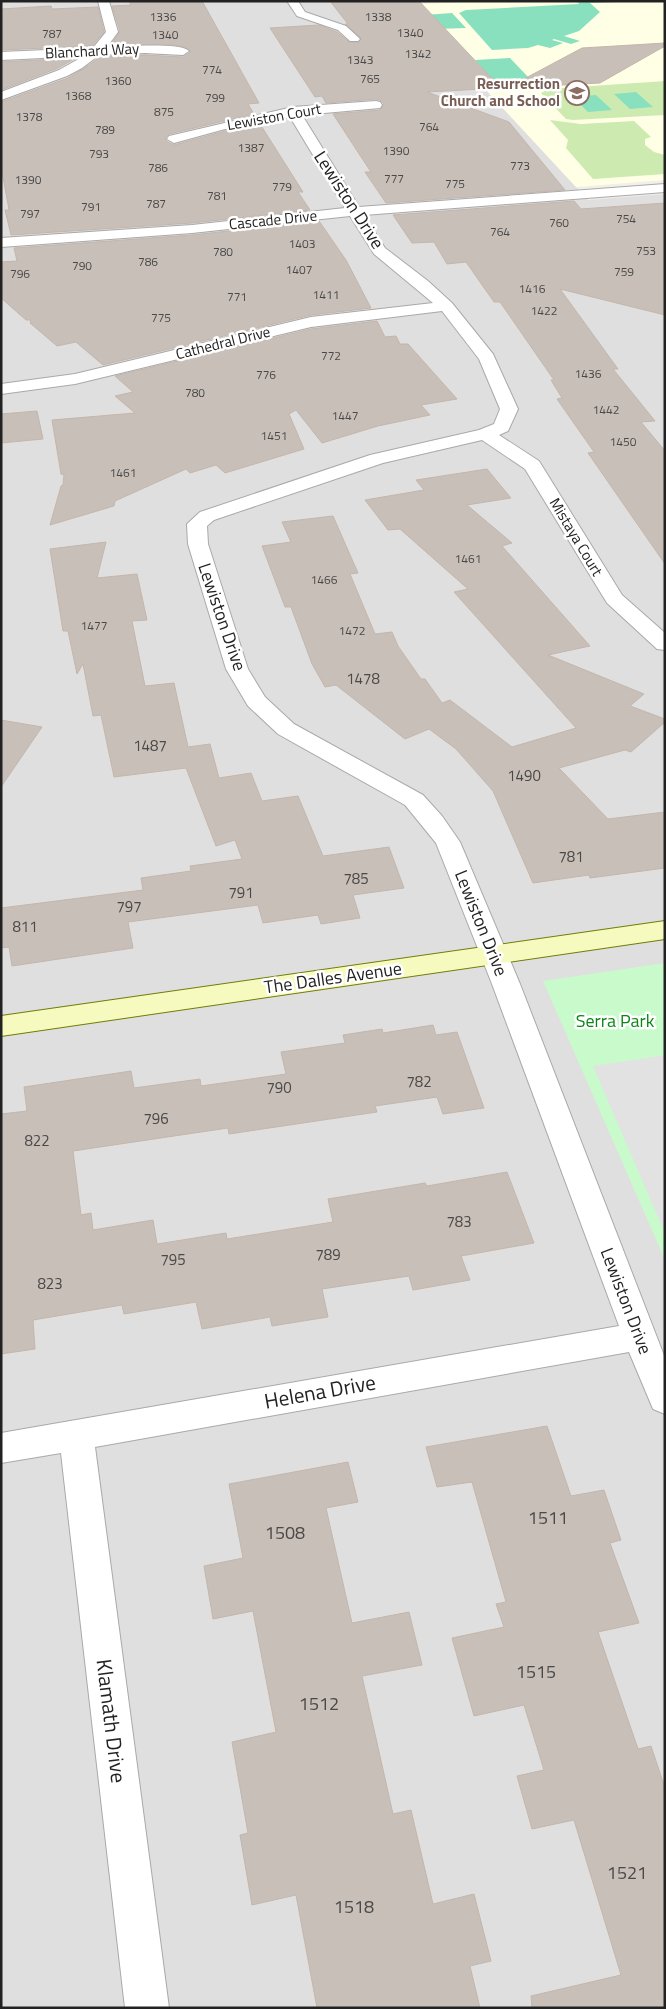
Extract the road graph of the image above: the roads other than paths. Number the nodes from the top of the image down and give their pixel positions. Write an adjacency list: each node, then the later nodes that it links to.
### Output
1 (103, 1): 4 (street)
2 (292, 1): 3 (street)
3 (354, 39)
4 (98, 50): 5 (street, Blanchard Way); 6 (street, Blanchard Way); 7 (street)
5 (183, 51)
6 (1, 56)
7 (1, 96)
8 (376, 105): 9 (street, Lewiston Court)
9 (292, 112): 10 (street, Lewiston Court); 12 (street, Lewiston Drive)
10 (174, 139)
11 (665, 188): 12 (street, Cascade Drive)
12 (355, 212): 13 (street, Cascade Drive); 14 (street, Lewiston Drive)
13 (1, 244)
14 (446, 306): 15 (street, Cathedral Drive); 16 (street, Lewiston Drive)
15 (1, 389)
16 (486, 434): 17 (street, Mistaya Court); 19 (street, Lewiston Drive)
17 (665, 644)
18 (665, 930): 19 (street, The Dalles Avenue)
19 (494, 954): 20 (street, The Dalles Avenue); 21 (street, Lewiston Drive)
20 (1, 1026)
21 (639, 1336): 22 (street, Lewiston Drive); 23 (street, Helena Drive)
22 (665, 1398)
23 (76, 1435): 24 (street, Helena Drive); 25 (street, Klamath Drive)
24 (1, 1448)
25 (147, 2008)

